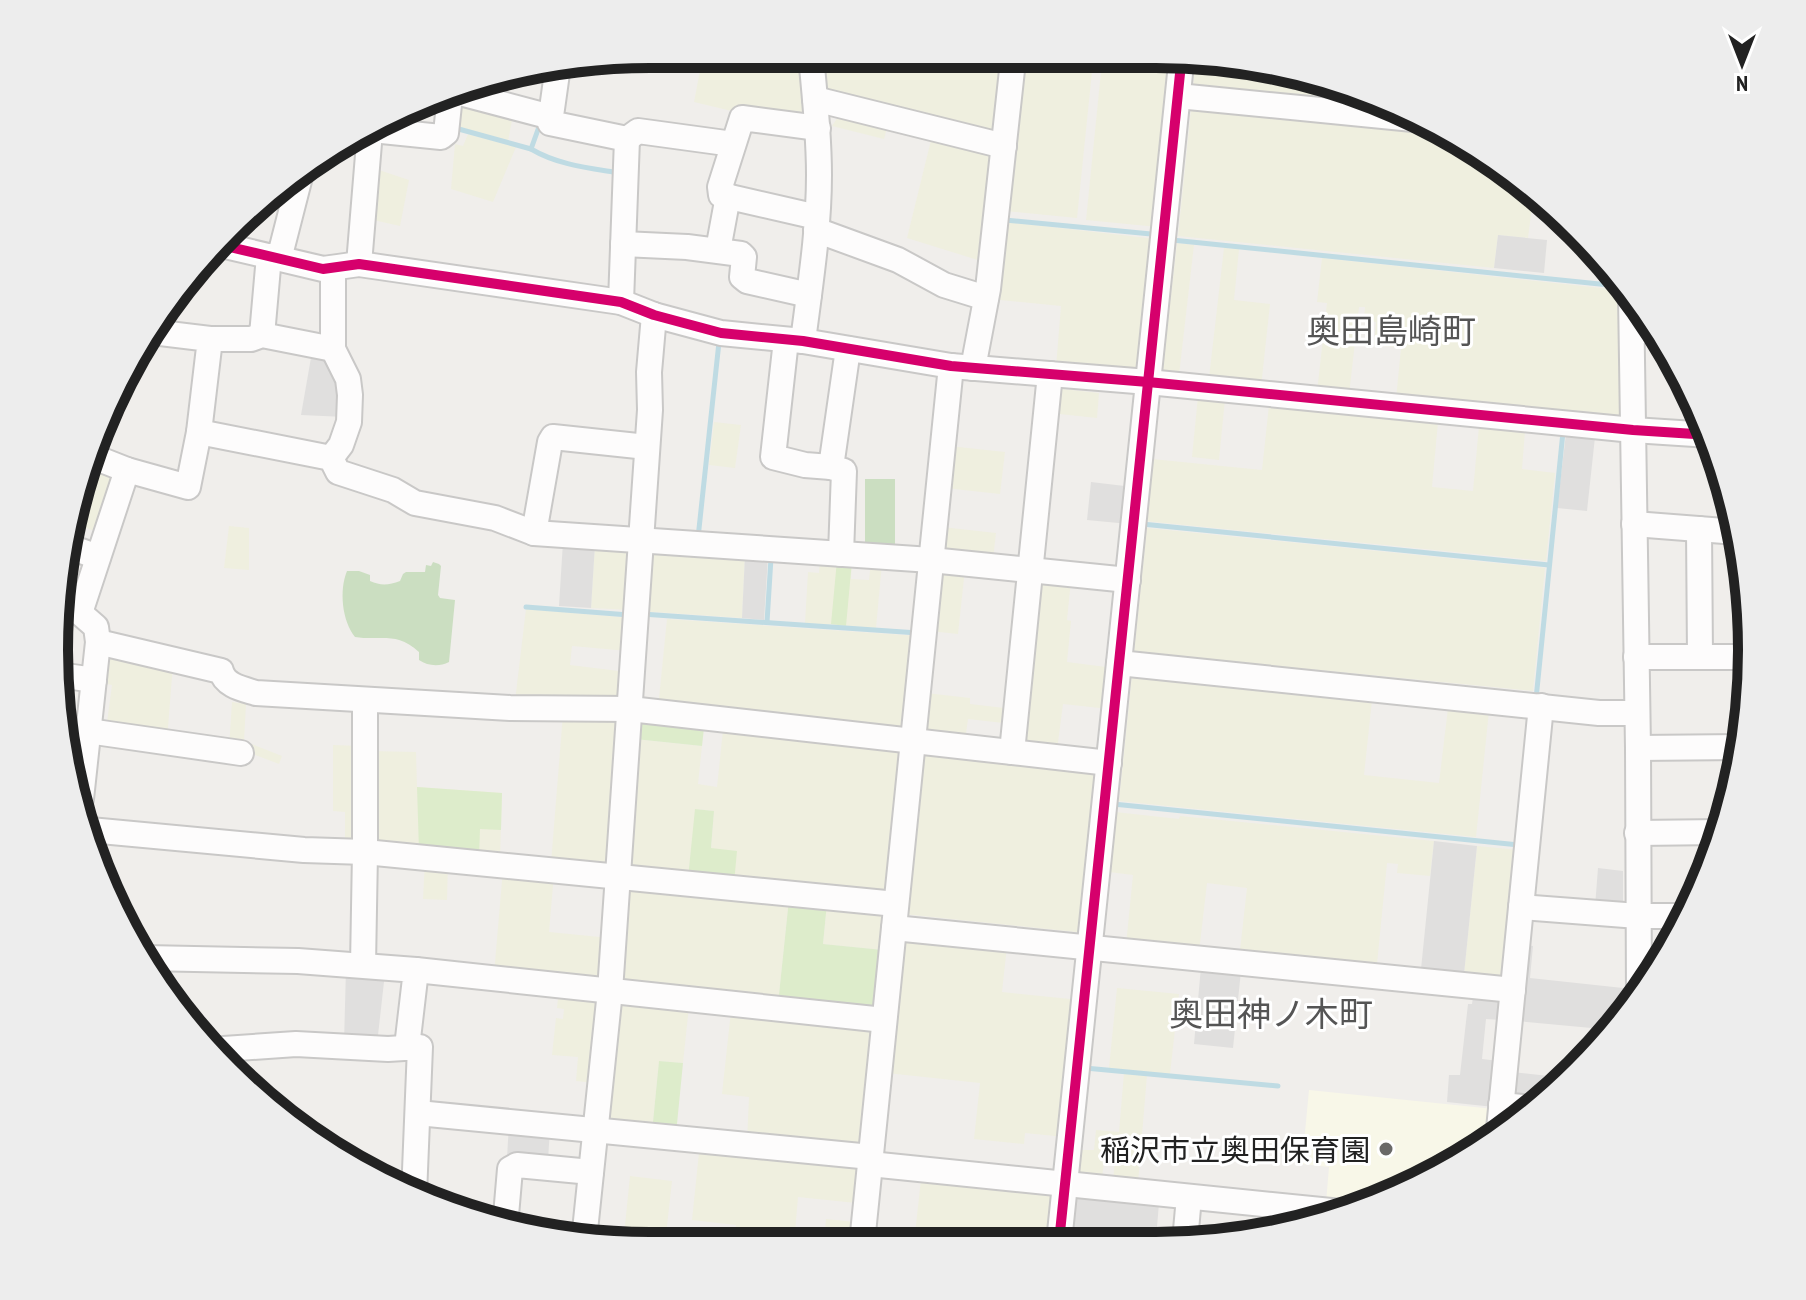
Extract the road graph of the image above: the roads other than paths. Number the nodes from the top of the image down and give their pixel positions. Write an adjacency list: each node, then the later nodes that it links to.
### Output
1 (812, 68): 7 (street)
2 (1012, 68): 16 (street)
3 (1181, 69): 5 (street)
4 (557, 76): 9 (street)
5 (1178, 96): 10 (street); 41 (street)
6 (468, 97): 9 (street)
7 (815, 99): 11 (street); 16 (street)
8 (451, 103): 12 (street)
9 (551, 117): 13 (street)
10 (1389, 117)
11 (818, 128): 15 (street); 19 (street)
12 (385, 132)
13 (627, 139): 15 (street); 20 (street)
14 (370, 140): 24 (street)
15 (733, 144): 18 (street)
16 (1004, 146): 27 (street)
17 (296, 188): 23 (street)
18 (728, 196): 19 (street); 22 (street)
19 (817, 224): 26 (street); 27 (street)
20 (623, 244): 22 (street); 28 (street)
21 (230, 247): 23 (street)
22 (718, 250): 26 (street)
23 (274, 258): 25 (street); 34 (street)
24 (359, 264): 25 (street); 28 (street)
25 (333, 268): 37 (street)
26 (809, 295): 36 (street)
27 (986, 298): 39 (street)
28 (621, 302): 29 (street)
29 (654, 315): 36 (street); 45 (street)
30 (1632, 315): 31 (street)
31 (1632, 330): 32 (street); 42 (street)
32 (1642, 331)
33 (162, 333): 35 (street)
34 (262, 335): 35 (street); 37 (street)
35 (210, 339): 43 (street)
36 (795, 340): 38 (street); 48 (street)
37 (333, 349): 46 (street)
38 (848, 349): 39 (street); 48 (street)
39 (962, 367): 40 (street); 58 (street)
40 (1050, 374): 41 (street); 59 (street)
41 (1148, 382): 42 (street); 60 (street)
42 (1633, 430): 44 (street); 50 (street)
43 (199, 432): 46 (street); 49 (street)
44 (1697, 434)
45 (647, 447): 53 (street); 54 (street)
46 (331, 458): 53 (street)
47 (100, 459): 49 (street)
48 (831, 467): 56 (street)
49 (127, 470): 57 (street)
50 (1634, 524): 51 (street); 63 (street)
51 (1699, 529): 52 (street); 64 (street)
52 (1726, 531)
53 (534, 533): 54 (street)
54 (640, 541): 56 (street); 71 (street)
55 (77, 550): 57 (street)
56 (841, 554): 58 (street)
57 (98, 557): 61 (street)
58 (931, 560): 59 (street); 75 (street)
59 (1030, 570): 60 (street); 78 (street)
60 (1128, 580): 66 (street)
61 (70, 613): 62 (street)
62 (98, 642): 68 (street); 69 (street)
63 (1636, 657): 64 (street); 72 (street)
64 (1700, 657): 65 (street)
65 (1738, 657)
66 (1119, 663): 70 (street); 80 (street)
67 (69, 676): 68 (street)
68 (94, 680): 74 (street)
69 (365, 700): 71 (street); 85 (street)
70 (1541, 706): 72 (street); 87 (street)
71 (630, 709): 75 (street); 86 (street)
72 (1637, 713): 77 (street)
73 (74, 733): 74 (street)
74 (88, 734): 79 (street); 81 (street)
75 (913, 741): 78 (street); 88 (street)
76 (1730, 747): 77 (street)
77 (1638, 748): 84 (street)
78 (1012, 752): 80 (street)
79 (241, 753)
80 (1109, 763): 91 (street)
81 (83, 780)
82 (97, 831): 85 (street)
83 (1708, 832): 84 (street)
84 (1637, 833): 89 (street)
85 (365, 852): 86 (street); 93 (street)
86 (618, 876): 88 (street); 97 (street)
87 (1521, 907): 89 (street); 96 (street)
88 (895, 916): 91 (street); 98 (street)
89 (1638, 916): 90 (street); 95 (street)
90 (1673, 916)
91 (1090, 946): 96 (street); 109 (street)
92 (157, 958): 93 (street)
93 (363, 965): 94 (street)
94 (416, 970): 97 (street); 99 (street)
95 (1639, 975)
96 (1513, 990): 101 (street)
97 (610, 991): 98 (street); 105 (street)
98 (884, 1020): 106 (street)
99 (407, 1047): 100 (street); 103 (street)
100 (226, 1049)
101 (1501, 1105): 102 (street); 104 (street)
102 (1517, 1106)
103 (418, 1113): 105 (street); 108 (street)
104 (1500, 1119)
105 (596, 1129): 106 (street); 107 (street)
106 (870, 1160): 109 (street); 115 (street)
107 (591, 1172): 112 (street); 113 (street)
108 (415, 1182)
109 (1065, 1184): 110 (street); 116 (street)
110 (1189, 1197): 111 (street); 114 (street)
111 (1315, 1209)
112 (506, 1214)
113 (585, 1228)
114 (1186, 1231)
115 (863, 1232)
116 (1060, 1232)

